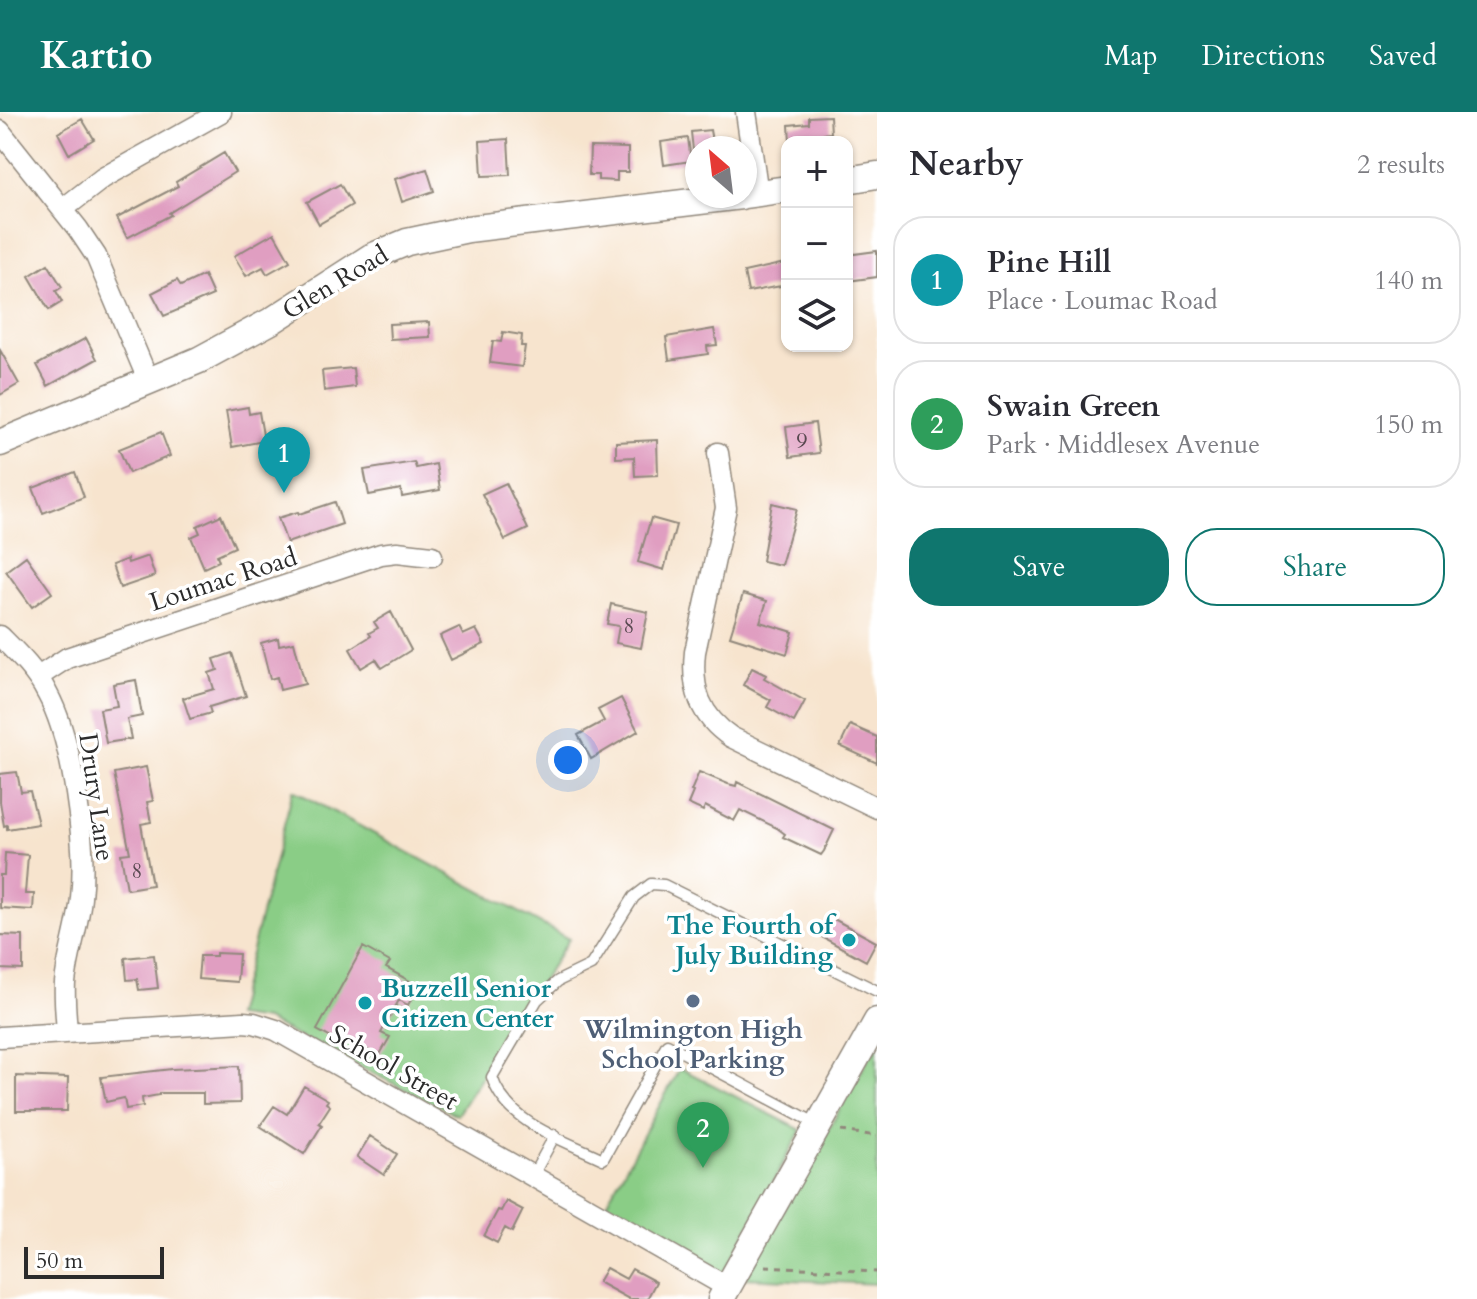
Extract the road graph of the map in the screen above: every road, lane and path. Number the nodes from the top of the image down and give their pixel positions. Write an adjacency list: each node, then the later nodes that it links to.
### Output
1 (221, 112): 10 (street)
2 (746, 112): 4 (street)
3 (0, 131): 10 (street)
4 (747, 136)
5 (877, 175): 6 (street)
6 (853, 179)
7 (781, 190): 8 (street, Glen Road)
8 (757, 194)
9 (685, 203): 11 (street, Glen Road)
10 (63, 209): 11 (street)
11 (149, 382): 12 (street, Glen Road)
12 (0, 443)
13 (718, 453): 17 (street)
14 (432, 556): 16 (street, Loumac Road)
15 (0, 636): 16 (street, Drury Lane)
16 (38, 677): 20 (street, Drury Lane)
17 (877, 808)
18 (877, 991): 23 (lane)
19 (877, 1021): 22 (street)
20 (67, 1032): 21 (street, School Street); 25 (street, School Street)
21 (0, 1037)
22 (823, 1126): 23 (lane); 24 (path); 28 (street)
23 (555, 1135): 25 (lane)
24 (877, 1136)
25 (532, 1177): 28 (street, School Street)
26 (753, 1265): 27 (path)
27 (877, 1272)
28 (724, 1293)

